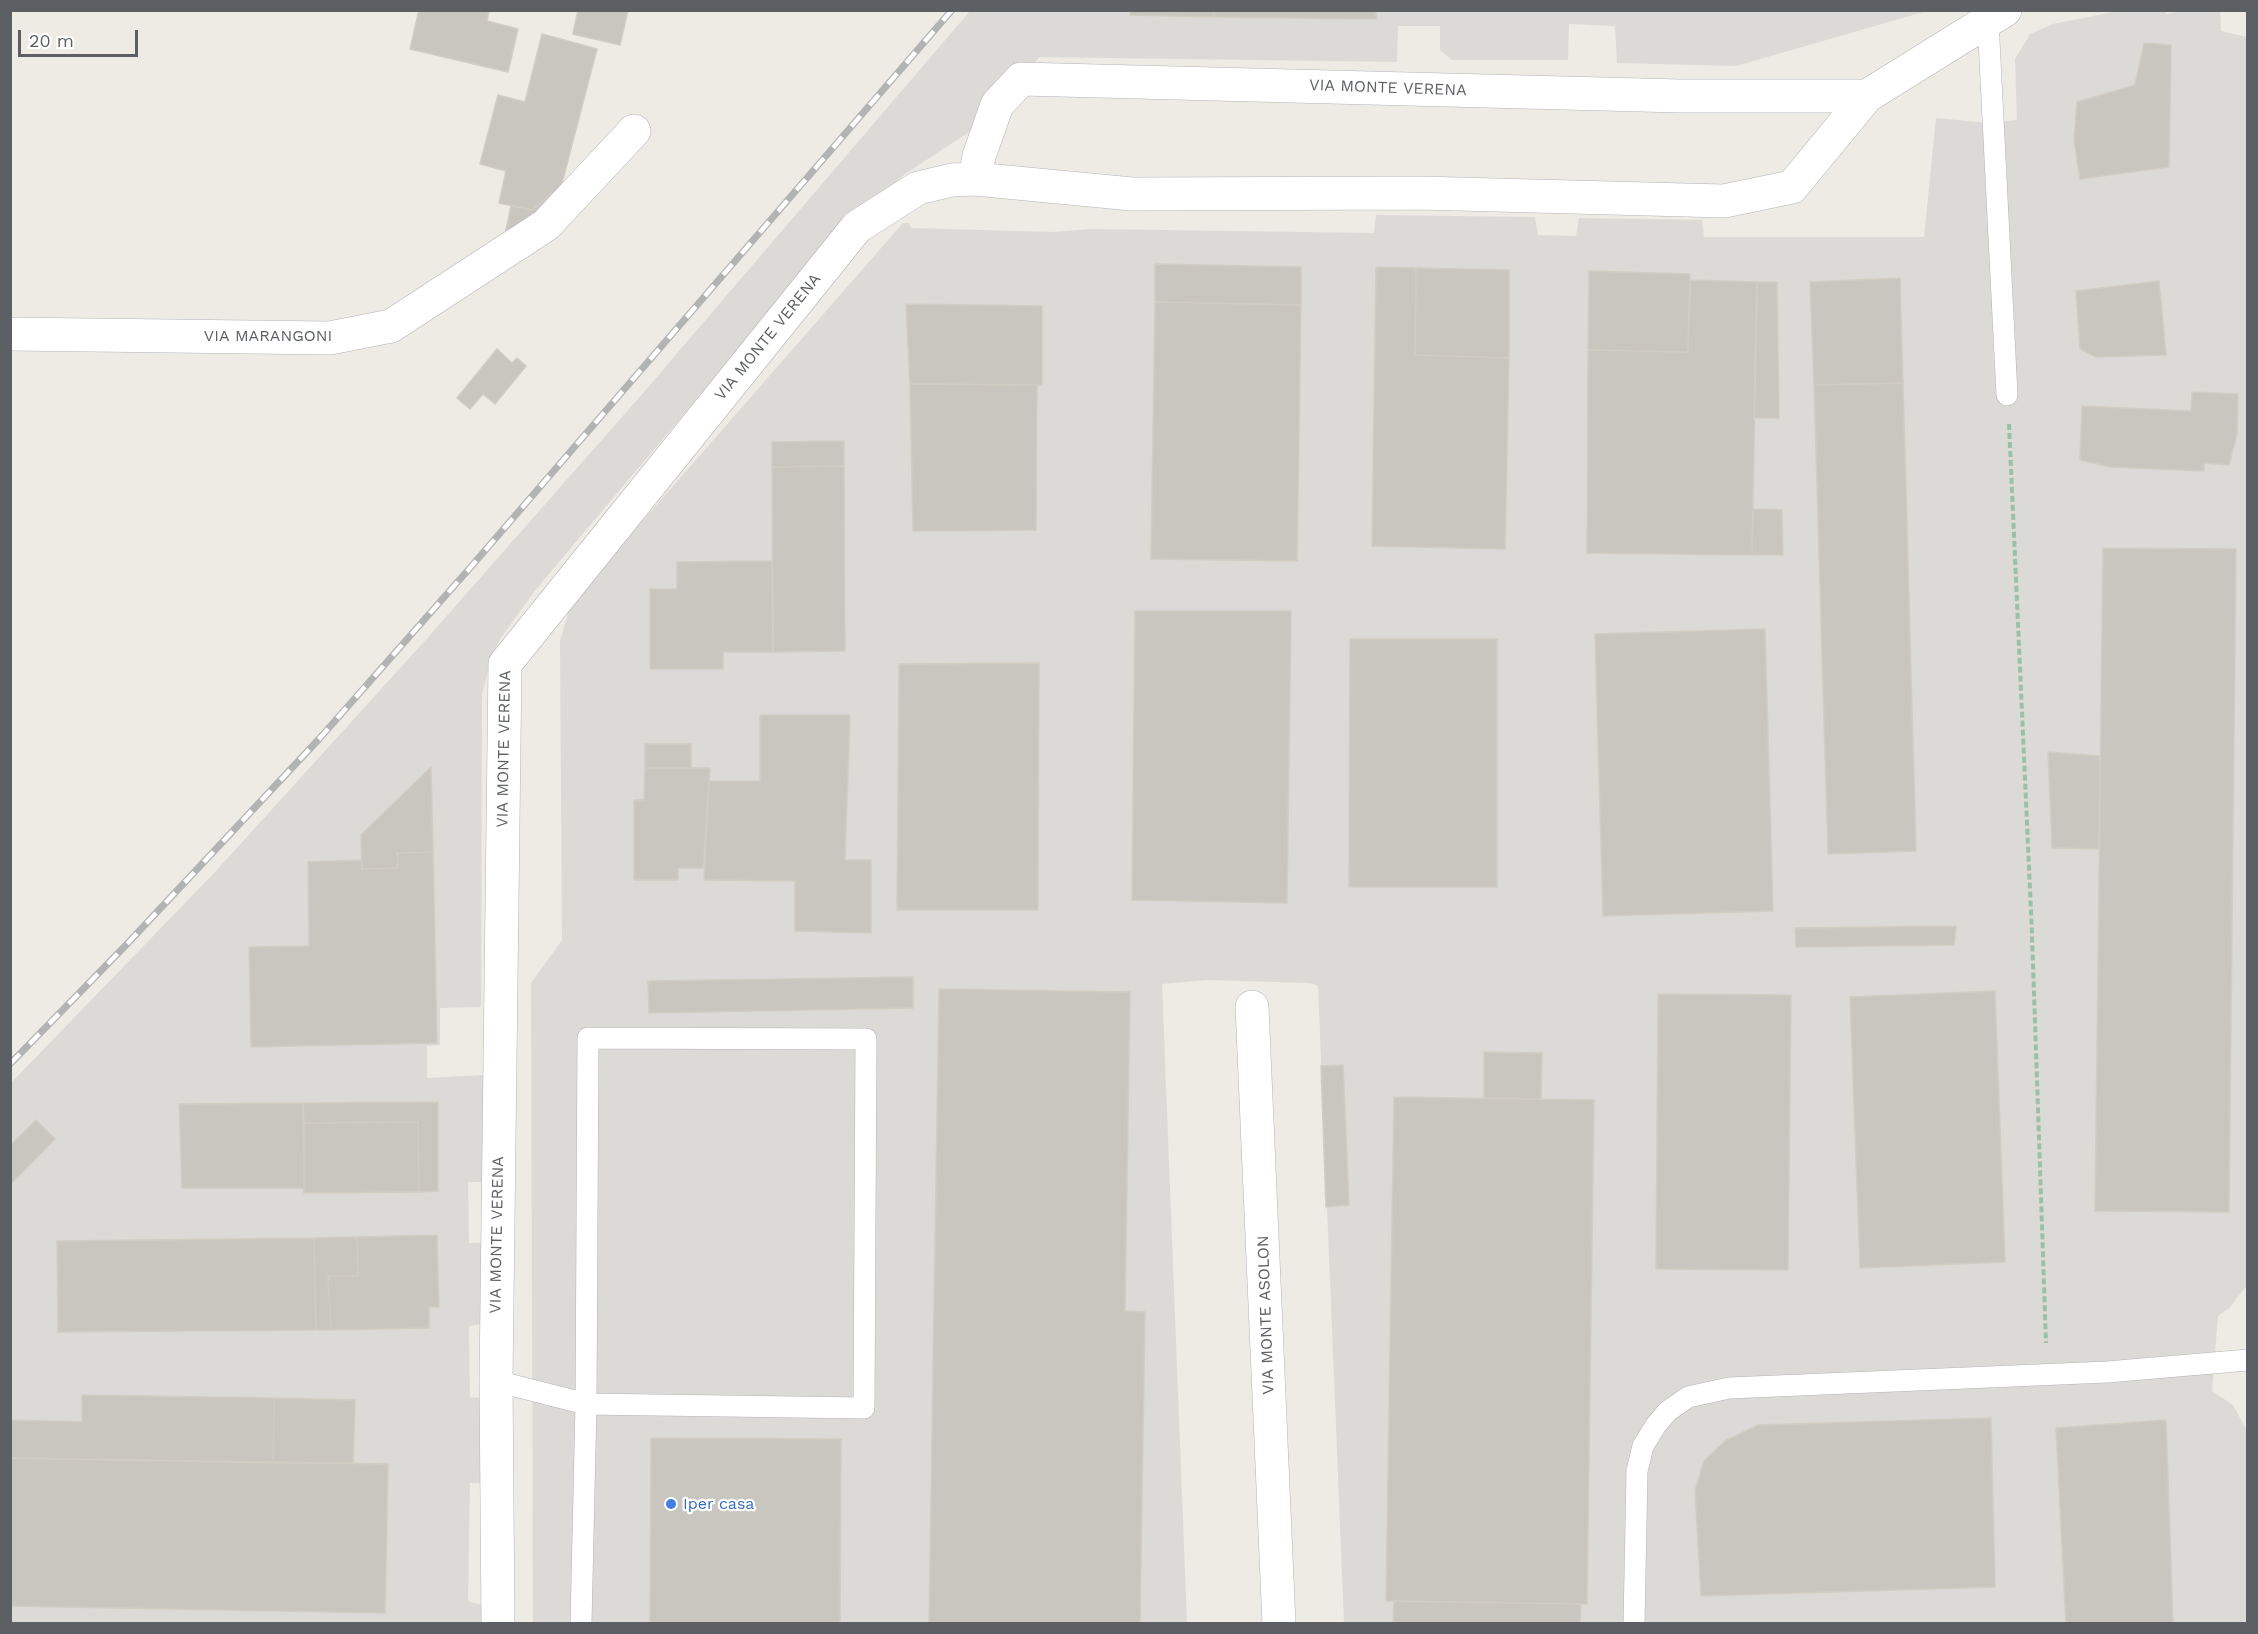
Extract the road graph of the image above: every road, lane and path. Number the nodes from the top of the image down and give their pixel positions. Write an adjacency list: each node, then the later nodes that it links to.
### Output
1 (1996, 16): 2 (street, VIA MONTE VERENA); 6 (lane)
2 (1867, 96): 4 (street, VIA MONTE VERENA); 4 (street, VIA MONTE VERENA)
3 (634, 131): 5 (street, VIA MARANGONI)
4 (975, 179): 10 (street, VIA MONTE VERENA)
5 (10, 334)
6 (2007, 395): 9 (path)
7 (1252, 1007): 14 (street, VIA MONTE ASOLON)
8 (2247, 1360): 9 (lane)
9 (2047, 1373): 15 (lane)
10 (496, 1381): 11 (lane); 12 (street, VIA MONTE VERENA)
11 (586, 1404): 11 (lane); 13 (lane)
12 (498, 1623)
13 (581, 1623)
14 (1279, 1623)
15 (1634, 1623)

